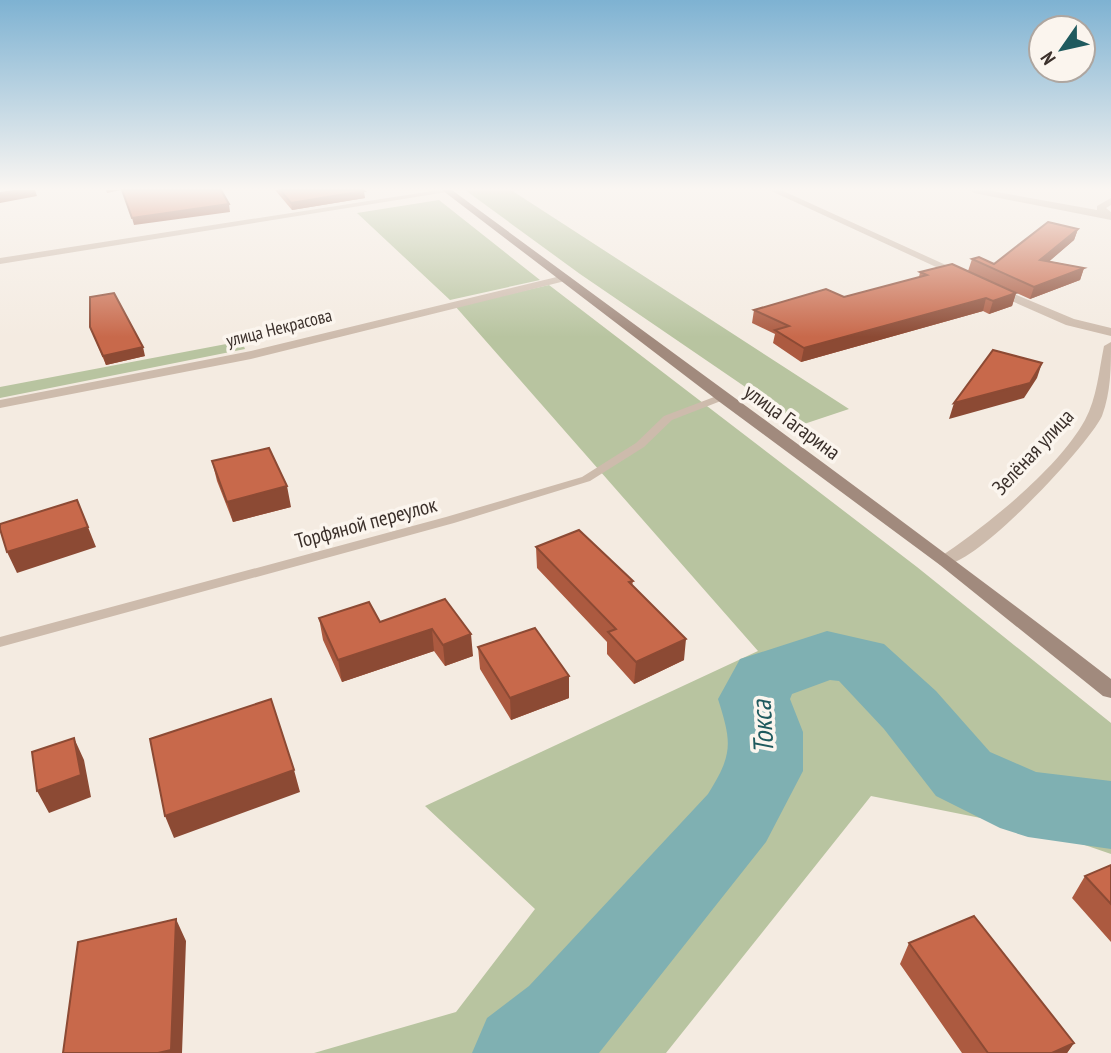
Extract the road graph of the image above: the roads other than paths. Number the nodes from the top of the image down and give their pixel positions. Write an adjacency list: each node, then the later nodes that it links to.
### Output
1 (138, 239): 4 (street)
2 (513, 239): 5 (main road, улица Гагарина)
3 (883, 239): 6 (street)
4 (0, 261)
5 (565, 278): 10 (main road, улица Гагарина); 11 (street, улица Некрасова)
6 (975, 281)
7 (987, 287): 8 (street)
8 (1111, 332)
9 (1111, 346): 12 (street, Зелёная улица)
10 (722, 397): 12 (main road, улица Гагарина); 13 (lane, Торфяной переулок)
11 (0, 404)
12 (946, 561): 14 (main road, улица Гагарина)
13 (0, 642)
14 (1111, 690)

